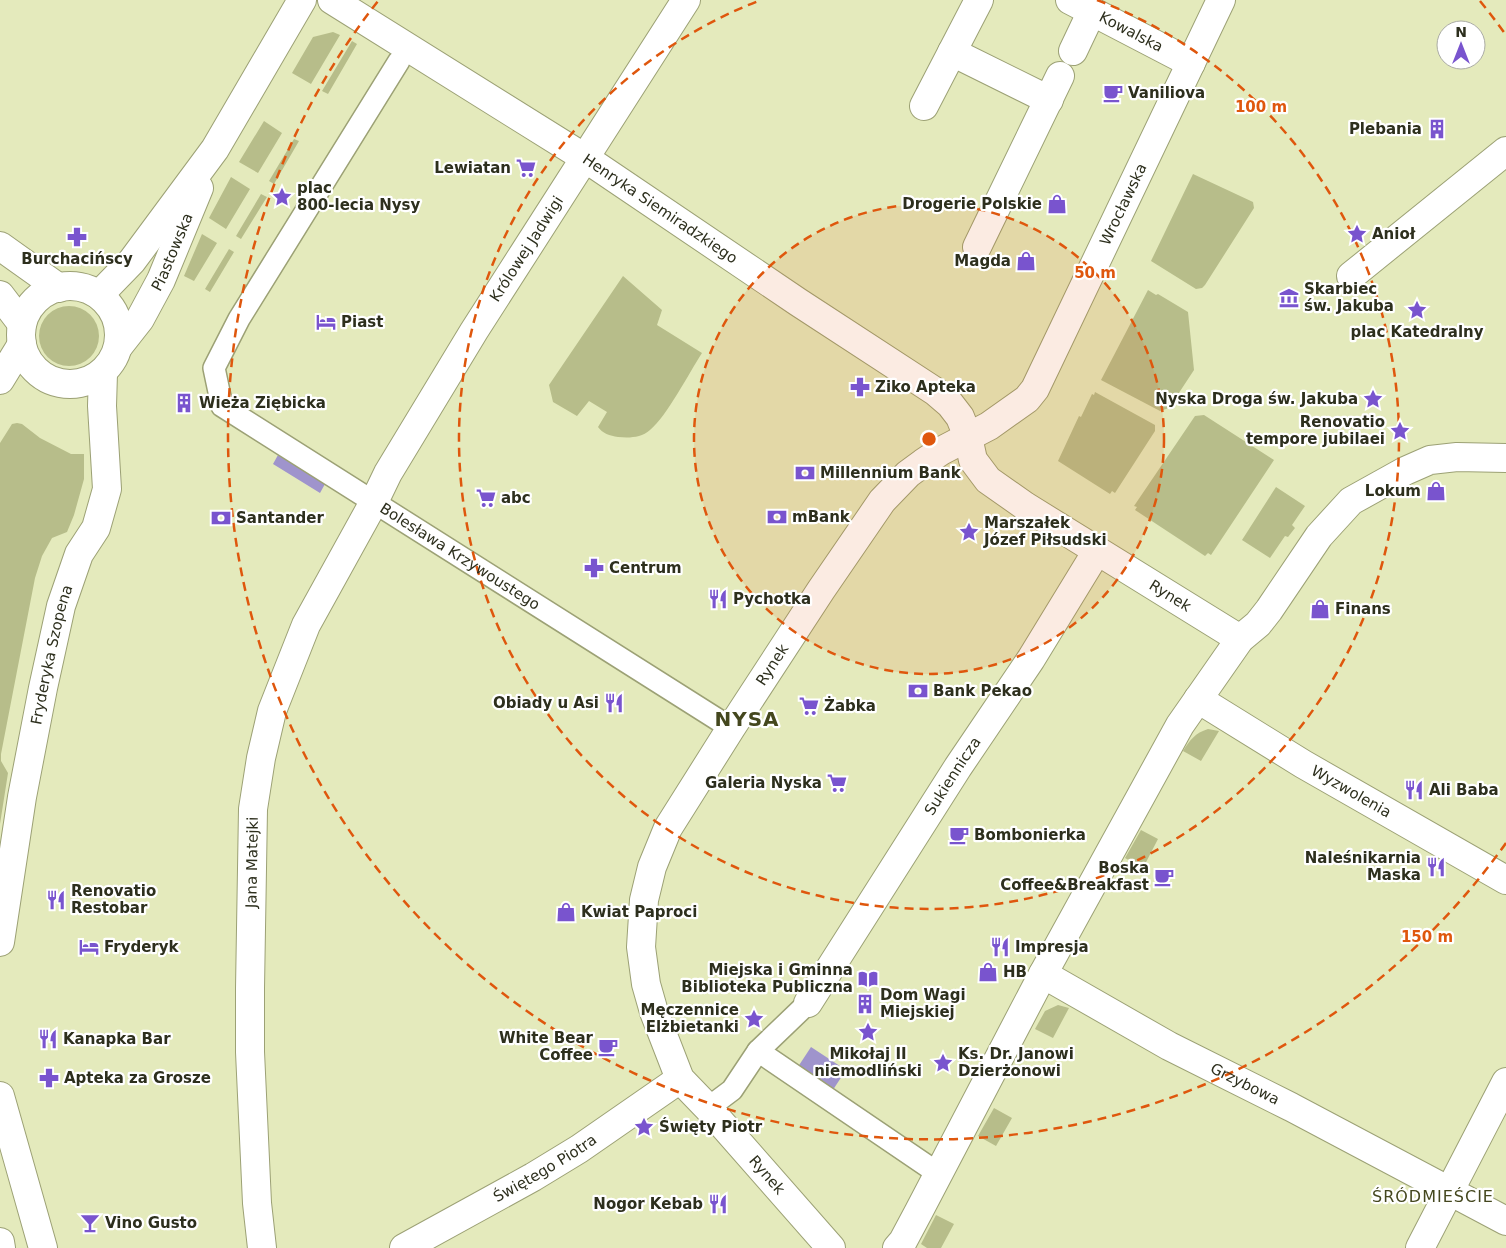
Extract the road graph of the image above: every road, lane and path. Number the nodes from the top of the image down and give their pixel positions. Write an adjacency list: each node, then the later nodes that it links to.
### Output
1 (302, 0): 12 (street, Piastowska)
2 (332, 0): 9 (street, Henryka Siemiradzkiego)
3 (686, 0): 14 (street, Królowej Jadwigi)
4 (979, 0): 8 (street)
5 (1221, 0): 10 (street, Wrocławska)
6 (1082, 6): 7 (street); 10 (street, Kowalska)
7 (1072, 51)
8 (952, 52): 11 (street); 16 (street)
9 (403, 54): 14 (street, Henryka Siemiradzkiego); 27 (street, Bolesława Krzywoustego)
10 (1191, 63): 25 (street, Wrocławska)
11 (924, 106)
12 (215, 149): 20 (street, Piastowska); 22 (street, Piastowska)
13 (1506, 151): 17 (street)
14 (586, 158): 25 (street, Henryka Siemiradzkiego); 27 (street, Królowej Jadwigi)
15 (0, 246): 18 (street)
16 (977, 247)
17 (1351, 276)
18 (59, 288): 20 (street); 21 (street)
19 (0, 295): 21 (street)
20 (99, 295): 22 (street)
21 (22, 334): 23 (street); 24 (street)
22 (118, 347): 23 (street)
23 (103, 373): 33 (street, Fryderyka Szopena)
24 (0, 380)
25 (968, 437): 28 (street, Rynek); 31 (street, Rynek)
26 (1506, 458): 29 (street)
27 (374, 502): 31 (street, Bolesława Krzywoustego); 47 (street, Jana Matejki)
28 (1097, 550): 29 (street, Rynek); 35 (street, Sukiennicza)
29 (1240, 639): 30 (street)
30 (1198, 699): 32 (street, Wyzwolenia); 34 (street)
31 (731, 728): 37 (street, Rynek)
32 (1506, 880)
33 (0, 942)
34 (1042, 974): 41 (street); 42 (street, Grzybowa)
35 (808, 1003): 36 (street)
36 (758, 1051): 40 (street); 41 (street)
37 (680, 1079): 40 (street, Rynek); 48 (street, Świętego Piotra)
38 (1506, 1082): 42 (street)
39 (0, 1096): 46 (street)
40 (708, 1108): 49 (street, Rynek)
41 (939, 1174): 50 (street)
42 (1450, 1192): 43 (street, Grzybowa); 51 (street)
43 (1506, 1221)
44 (0, 1242): 45 (street)
45 (1, 1248)
46 (43, 1248)
47 (262, 1248)
48 (404, 1248)
49 (831, 1248)
50 (897, 1248)
51 (1420, 1248)

